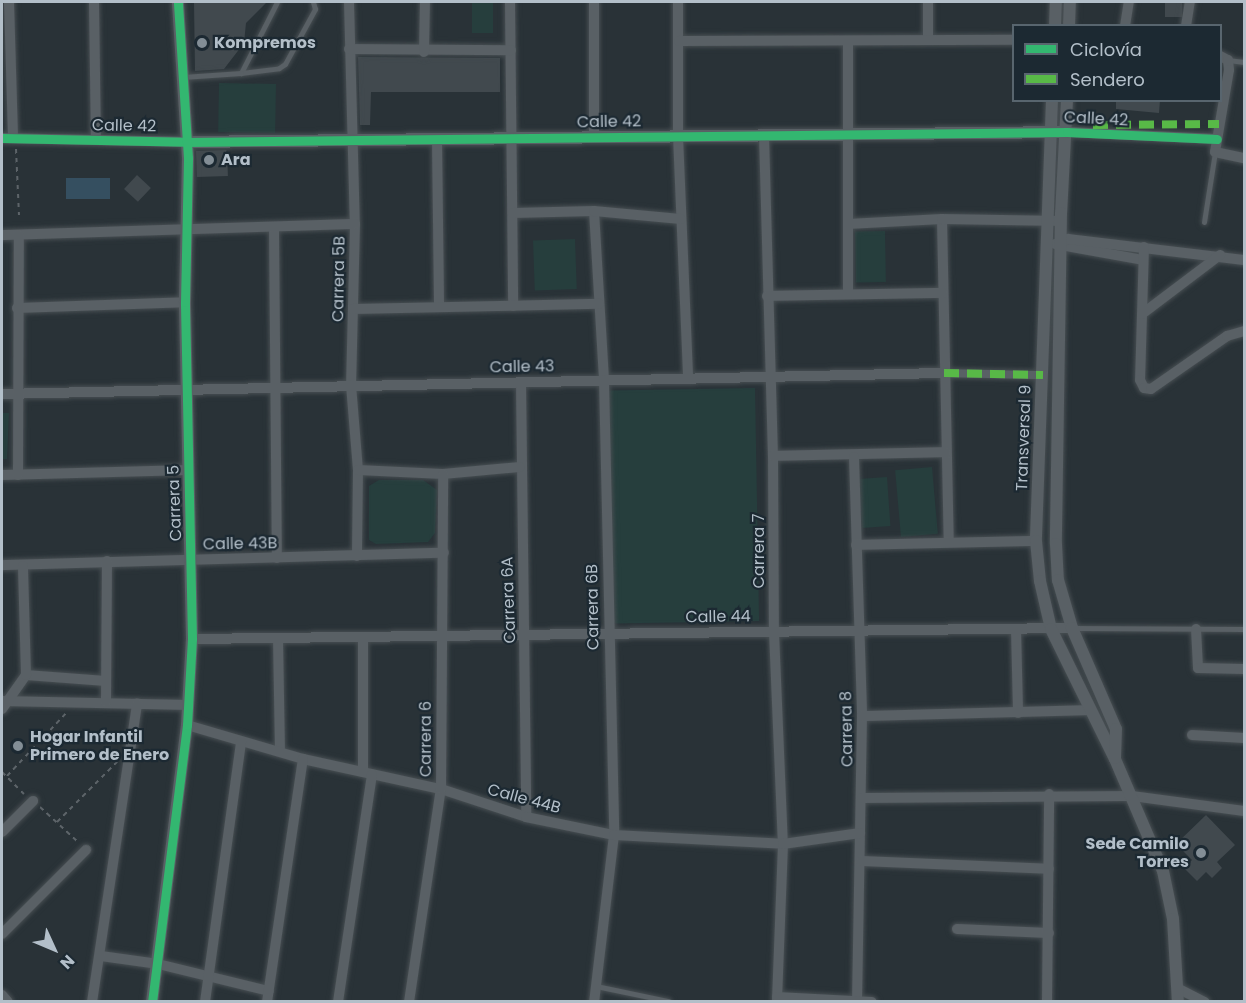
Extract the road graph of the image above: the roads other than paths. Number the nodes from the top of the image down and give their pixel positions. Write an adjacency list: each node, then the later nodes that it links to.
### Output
1 (9, 2): 27 (street)
2 (94, 2): 45 (street)
3 (178, 2): 31 (street, Carrera 5)
4 (277, 2): 30 (lane)
5 (313, 2): 30 (lane)
6 (349, 2): 24 (street, Carrera 5B)
7 (425, 2): 26 (street)
8 (510, 2): 25 (street)
9 (594, 2): 41 (street)
10 (678, 2): 22 (street)
11 (928, 2): 20 (street)
12 (1056, 2): 16 (street)
13 (1070, 2): 17 (street)
14 (1129, 2): 18 (street)
15 (1190, 2): 19 (street)
16 (1055, 24)
17 (1069, 24)
18 (1125, 24)
19 (1186, 24)
20 (928, 40): 21 (street); 23 (street)
21 (1012, 40)
22 (679, 41): 23 (street); 40 (street)
23 (848, 42): 38 (street)
24 (349, 49): 26 (street); 46 (street, Carrera 5B)
25 (511, 50): 26 (street); 42 (street)
26 (424, 52)
27 (5, 54): 47 (street)
28 (1224, 58): 29 (lane); 32 (street)
29 (1245, 62)
30 (241, 73): 31 (lane)
31 (181, 77): 48 (street, Carrera 5)
32 (1222, 81)
33 (1052, 102): 36 (street, Transversal 9)
34 (1067, 102): 37 (street, Transversal 9)
35 (1220, 102): 44 (street)
36 (1050, 132): 37 (street, Calle 42); 38 (street, Calle 42); 55 (street, Transversal 9)
37 (1067, 132): 44 (street, Calle 42); 55 (street, Transversal 9)
38 (848, 134): 39 (street, Calle 42); 58 (street)
39 (764, 135): 40 (street, Calle 42); 72 (street, Carrera 7)
40 (678, 136): 41 (street, Calle 42); 53 (street)
41 (594, 137): 42 (street, Calle 42)
42 (510, 138): 43 (street, Calle 42); 52 (street)
43 (437, 139): 46 (street, Calle 42); 76 (street)
44 (1217, 139): 49 (street)
45 (96, 140): 47 (street, Calle 42); 48 (street, Calle 42)
46 (353, 140): 48 (street, Calle 42); 57 (street, Carrera 5B)
47 (10, 141)
48 (186, 142): 60 (street, Carrera 5)
49 (1215, 152): 50 (street); 56 (lane)
50 (1245, 158)
51 (594, 211): 52 (street); 53 (street); 74 (street, Carrera 6B)
52 (513, 213): 75 (street)
53 (681, 219): 84 (street)
54 (942, 219): 55 (street); 58 (street); 70 (street)
55 (1054, 222): 63 (street, Transversal 9); 64 (street, Transversal 9)
56 (1204, 222)
57 (355, 224): 59 (street); 78 (street, Carrera 5B)
58 (848, 224): 71 (street)
59 (274, 228): 60 (street); 88 (street)
60 (186, 230): 62 (street); 73 (street, Carrera 5)
61 (2, 235): 62 (street)
62 (19, 235): 77 (street)
63 (1047, 244): 64 (street); 82 (street, Transversal 9)
64 (1060, 244): 65 (street); 112 (street, Transversal 9)
65 (1096, 248): 66 (street); 68 (street)
66 (1144, 248): 67 (street); 68 (street)
67 (1220, 255): 69 (street); 79 (street)
68 (1143, 260): 79 (street)
69 (1245, 260)
70 (943, 293): 71 (street); 81 (street)
71 (848, 294): 72 (street)
72 (767, 296): 83 (street, Carrera 7)
73 (185, 302): 77 (street); 89 (street, Carrera 5)
74 (599, 304): 75 (street); 85 (street, Carrera 6B)
75 (513, 306): 76 (street)
76 (439, 307): 78 (street)
77 (17, 308): 90 (street)
78 (353, 309): 87 (street, Carrera 5B)
79 (1142, 314): 80 (street)
80 (1245, 331)
81 (944, 373): 82 (street, Calle 43); 83 (street, Calle 43); 92 (street)
82 (1043, 375): 101 (street, Transversal 9)
83 (770, 376): 84 (street, Calle 43); 93 (street, Carrera 7)
84 (688, 378): 85 (street, Calle 43)
85 (604, 380): 86 (street, Calle 43); 118 (street, Carrera 6B)
86 (521, 382): 87 (street, Calle 43); 95 (street, Carrera 6A)
87 (351, 385): 88 (street, Calle 43); 97 (street, Carrera 5B)
88 (274, 387): 89 (street, Calle 43); 106 (street)
89 (187, 389): 90 (street, Calle 43); 96 (street, Carrera 5)
90 (17, 392): 91 (street, Calle 43); 100 (street)
91 (2, 394)
92 (946, 452): 94 (street); 102 (street)
93 (773, 456): 94 (street); 117 (street, Carrera 7)
94 (854, 457): 103 (street, Carrera 8)
95 (520, 466): 98 (street); 119 (street, Carrera 6A)
96 (189, 470): 100 (street); 107 (street, Carrera 5)
97 (358, 470): 98 (street); 105 (street, Carrera 5B)
98 (443, 474): 104 (street, Carrera 6)
99 (2, 475): 100 (street)
100 (18, 475)
101 (1036, 541): 102 (street); 111 (street, Transversal 9)
102 (949, 542): 103 (street)
103 (856, 545): 116 (street, Carrera 8)
104 (444, 553): 105 (street, Calle 43B); 120 (street, Carrera 6)
105 (357, 556): 106 (street, Calle 43B)
106 (277, 558): 107 (street, Calle 43B)
107 (193, 560): 108 (street, Calle 43B); 123 (street, Carrera 5)
108 (107, 561): 110 (street, Calle 43B); 126 (street)
109 (2, 565): 110 (street, Calle 43B)
110 (23, 566): 125 (street)
111 (1051, 628): 112 (street, Calle 44); 113 (street, Calle 44); 131 (street, Transversal 9)
112 (1072, 628): 114 (lane, Calle 44); 140 (street, Transversal 9)
113 (1016, 629): 116 (street, Calle 44); 132 (street)
114 (1196, 629): 115 (lane, Calle 44); 124 (street)
115 (1245, 629)
116 (859, 631): 117 (street, Calle 44); 133 (street, Carrera 8)
117 (774, 632): 118 (street, Calle 44); 152 (street, Carrera 7)
118 (608, 634): 119 (street, Calle 44); 151 (street, Carrera 6B)
119 (525, 635): 120 (street, Calle 44); 148 (street, Carrera 6A)
120 (441, 636): 121 (street, Calle 44); 142 (street, Carrera 6)
121 (363, 637): 122 (street, Calle 44); 141 (street)
122 (278, 638): 123 (street, Calle 44); 138 (street)
123 (192, 639): 130 (street, Carrera 5)
124 (1245, 669)
125 (26, 675): 126 (street); 128 (street)
126 (106, 681): 127 (street)
127 (106, 702): 128 (street); 129 (street)
128 (4, 704)
129 (137, 704): 130 (street); 159 (street)
130 (189, 705): 134 (street, Carrera 5)
131 (1088, 710): 132 (street); 140 (street, Transversal 9)
132 (1018, 713): 133 (street)
133 (862, 716): 145 (street, Carrera 8)
134 (188, 724): 137 (street, Calle 44B); 160 (street, Carrera 5)
135 (1192, 735): 136 (street)
136 (1245, 738)
137 (241, 741): 138 (street, Calle 44B); 161 (street)
138 (280, 751): 139 (street, Calle 44B)
139 (303, 759): 141 (street, Calle 44B); 165 (street)
140 (1115, 759): 144 (street, Transversal 9)
141 (368, 774): 142 (street, Calle 44B); 173 (street)
142 (441, 789): 148 (street, Calle 44B); 174 (street, Carrera 6)
143 (1049, 794): 144 (street); 145 (street); 155 (street)
144 (1132, 796): 147 (street); 164 (street, Transversal 9)
145 (862, 798): 150 (street, Carrera 8)
146 (33, 801): 149 (street)
147 (1245, 811)
148 (526, 817): 151 (street, Calle 44B)
149 (2, 832)
150 (860, 833): 152 (street, Calle 44B); 154 (street, Carrera 8)
151 (614, 835): 152 (street, Calle 44B); 162 (street, Carrera 6B)
152 (783, 844): 166 (street, Carrera 7)
153 (86, 850): 157 (street)
154 (861, 861): 155 (street); 168 (street, Carrera 8)
155 (1049, 869): 158 (street)
156 (957, 929): 158 (street)
157 (2, 933)
158 (1049, 933): 177 (street)
159 (101, 956): 160 (street); 170 (street)
160 (158, 964): 161 (street); 171 (street, Carrera 5)
161 (209, 976): 165 (street); 172 (street)
162 (596, 986): 167 (lane); 175 (street, Carrera 6B)
163 (2, 994): 169 (street)
164 (1179, 995): 178 (street)
165 (268, 996)
166 (777, 999): 168 (street)
167 (668, 1001)
168 (858, 1001): 176 (street)
169 (8, 1002)
170 (92, 1002)
171 (153, 1002)
172 (205, 1002)
173 (338, 1002)
174 (409, 1002)
175 (594, 1002)
176 (872, 1002)
177 (1047, 1002)
178 (1205, 1002)

